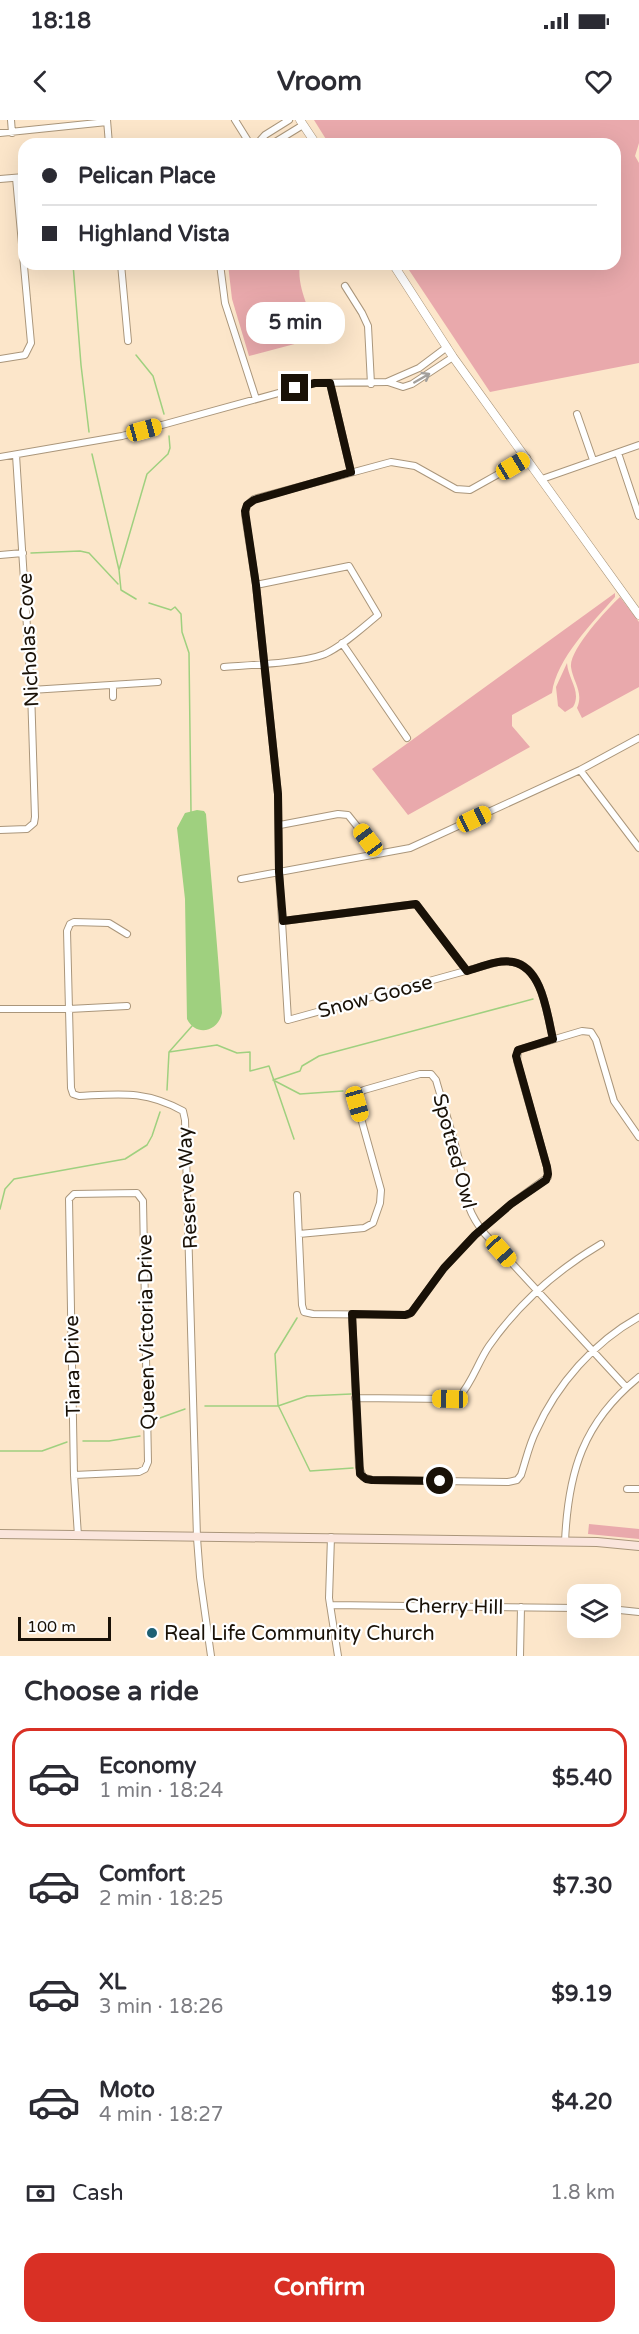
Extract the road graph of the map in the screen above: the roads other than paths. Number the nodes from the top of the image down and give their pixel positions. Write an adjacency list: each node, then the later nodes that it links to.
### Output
1 (11, 120): 7 (street)
2 (235, 120): 9 (street)
3 (289, 120): 10 (street)
4 (107, 121): 7 (street); 8 (street)
5 (302, 122): 11 (street); 12 (street)
6 (0, 133): 7 (street)
7 (12, 133)
8 (108, 138)
9 (246, 138)
10 (262, 138)
11 (280, 138)
12 (312, 138)
13 (16, 178): 14 (street); 15 (street)
14 (0, 179)
15 (18, 200)
16 (24, 270): 24 (street)
17 (122, 270): 21 (street)
18 (221, 270): 28 (street)
19 (397, 270): 22 (street)
20 (345, 286): 27 (street)
21 (128, 341)
22 (447, 347): 23 (street); 25 (street)
23 (453, 357): 25 (street, one-way to 23); 34 (street)
24 (0, 358)
25 (387, 382): 27 (street)
26 (330, 383): 27 (street); 28 (street); 36 (street)
27 (371, 384)
28 (256, 399): 32 (street)
29 (577, 414): 35 (street)
30 (639, 445): 31 (street)
31 (618, 453): 35 (street); 38 (street)
32 (16, 455): 33 (street); 39 (street, Nicholas Cove)
33 (0, 457)
34 (527, 458): 36 (street); 37 (street)
35 (593, 460): 37 (street)
36 (351, 472): 41 (street)
37 (542, 479): 42 (street)
38 (639, 516)
39 (23, 553): 40 (street); 48 (street, Nicholas Cove)
40 (0, 555)
41 (256, 585): 43 (street); 44 (street)
42 (639, 615)
43 (342, 643): 44 (street); 50 (street)
44 (264, 664): 45 (street); 53 (street)
45 (224, 668)
46 (158, 682): 47 (street)
47 (113, 685): 48 (street); 49 (street)
48 (31, 690): 54 (street, Nicholas Cove)
49 (113, 697)
50 (407, 738)
51 (639, 738): 52 (street)
52 (580, 770): 55 (street); 56 (street)
53 (280, 825): 56 (street); 57 (street)
54 (0, 830)
55 (639, 848)
56 (373, 855): 57 (street)
57 (279, 872): 58 (street); 59 (street)
58 (241, 879)
59 (283, 921): 61 (street); 61 (street, Snow Goose)
60 (128, 934): 63 (street, Reserve Way)
61 (467, 971): 65 (street, Snow Goose)
62 (127, 1006): 63 (street)
63 (69, 1009): 64 (street); 85 (street, Reserve Way)
64 (0, 1010)
65 (553, 1039): 66 (street); 69 (street)
66 (639, 1137)
67 (297, 1195): 70 (street)
68 (70, 1196): 79 (street, Tiara Drive); 79 (street, Queen Victoria Drive)
69 (481, 1229): 70 (street, Spotted Owl); 72 (street, Spotted Owl); 73 (street)
70 (299, 1234): 73 (street)
71 (601, 1244): 72 (street)
72 (537, 1291): 75 (street, Spotted Owl); 78 (street)
73 (352, 1314): 78 (street)
74 (639, 1317): 75 (street)
75 (593, 1351): 77 (street, Spotted Owl); 78 (street)
76 (639, 1377): 77 (street)
77 (626, 1387): 86 (street)
78 (355, 1398)
79 (74, 1475): 83 (street, Tiara Drive)
80 (627, 1489): 81 (street)
81 (639, 1489)
82 (0, 1533): 83 (main road)
83 (78, 1536): 85 (main road)
84 (331, 1537): 85 (main road); 86 (main road); 88 (street)
85 (197, 1538): 93 (street)
86 (565, 1542): 87 (main road)
87 (639, 1546)
88 (330, 1605): 89 (street, Cherry Hill); 94 (street)
89 (521, 1607): 90 (street, Cherry Hill); 95 (street)
90 (567, 1608)
91 (621, 1610): 92 (street)
92 (639, 1612)
93 (211, 1656)
94 (338, 1656)
95 (520, 1656)

